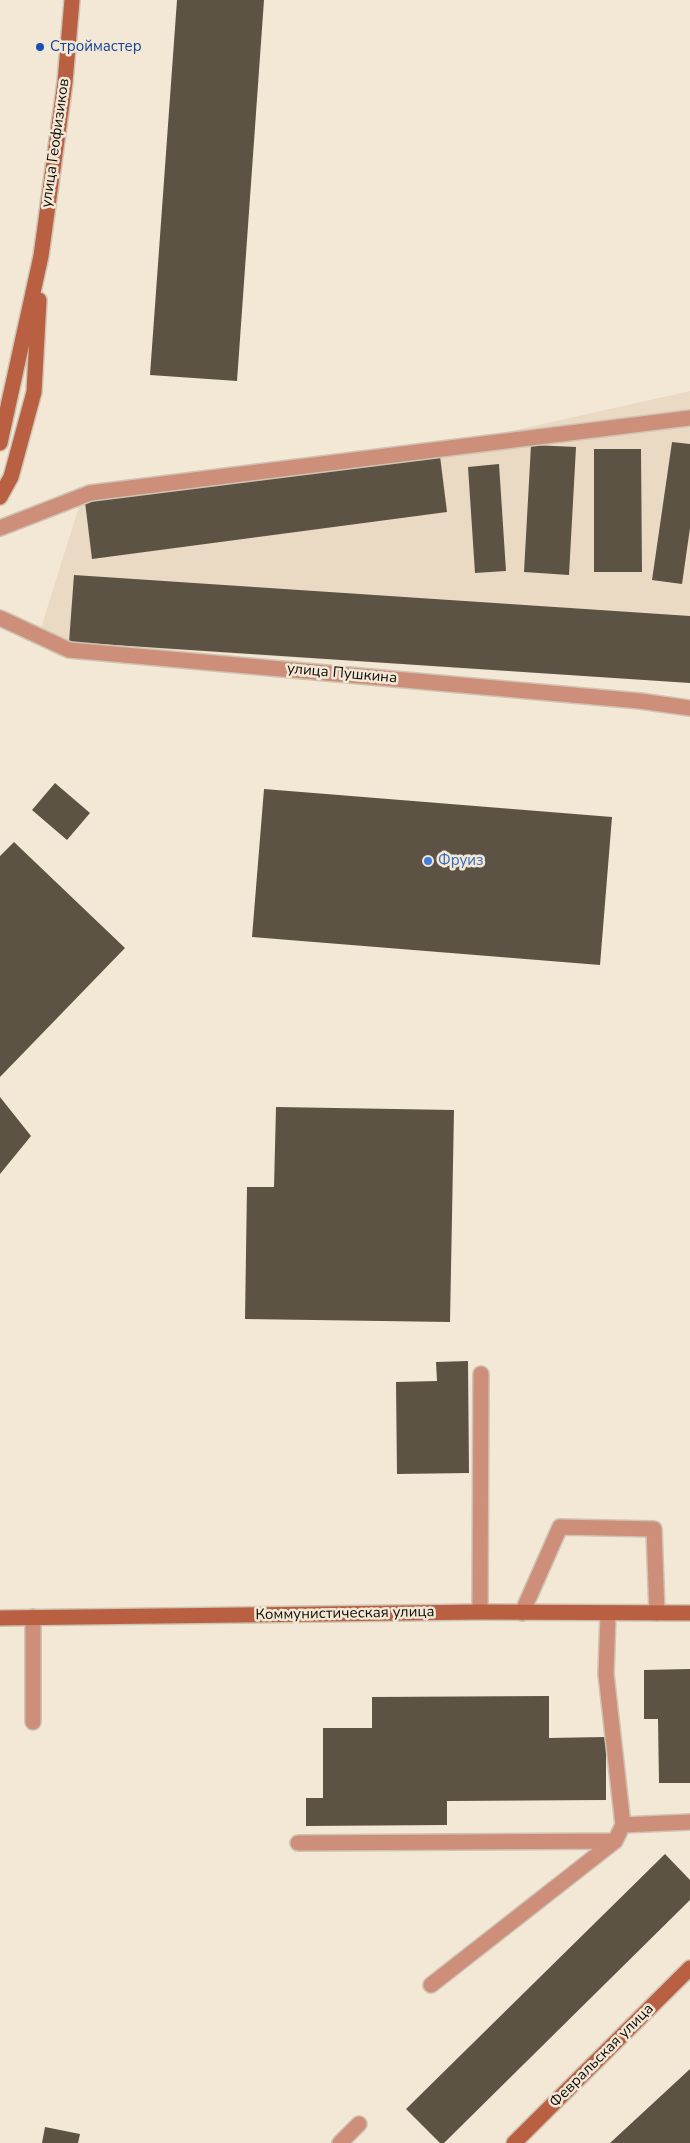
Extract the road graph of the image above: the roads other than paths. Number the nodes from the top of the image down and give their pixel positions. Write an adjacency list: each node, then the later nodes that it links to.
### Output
1 (72, 0): 2 (street, улица Геофизиков)
2 (41, 256): 4 (street, улица Геофизиков); 5 (street, улица Геофизиков)
3 (690, 418): 6 (lane)
4 (0, 442)
5 (0, 497)
6 (0, 528)
7 (0, 618): 8 (lane, улица Пушкина)
8 (690, 708)
9 (481, 1374): 10 (lane)
10 (480, 1612): 11 (street, Коммунистическая улица); 15 (street, Коммунистическая улица)
11 (522, 1613): 12 (lane); 14 (street, Коммунистическая улица)
12 (657, 1613): 13 (street, Коммунистическая улица); 14 (street, Коммунистическая улица)
13 (690, 1613)
14 (608, 1614): 19 (lane)
15 (33, 1617): 16 (street, Коммунистическая улица); 17 (lane)
16 (0, 1618)
17 (33, 1722)
18 (690, 1822): 19 (lane)
19 (623, 1825): 20 (lane)
20 (615, 1842): 21 (lane); 23 (lane)
21 (298, 1843)
22 (690, 1968): 26 (street, Февральская улица)
23 (430, 1985)
24 (359, 2124): 25 (lane)
25 (340, 2143)
26 (514, 2143)

